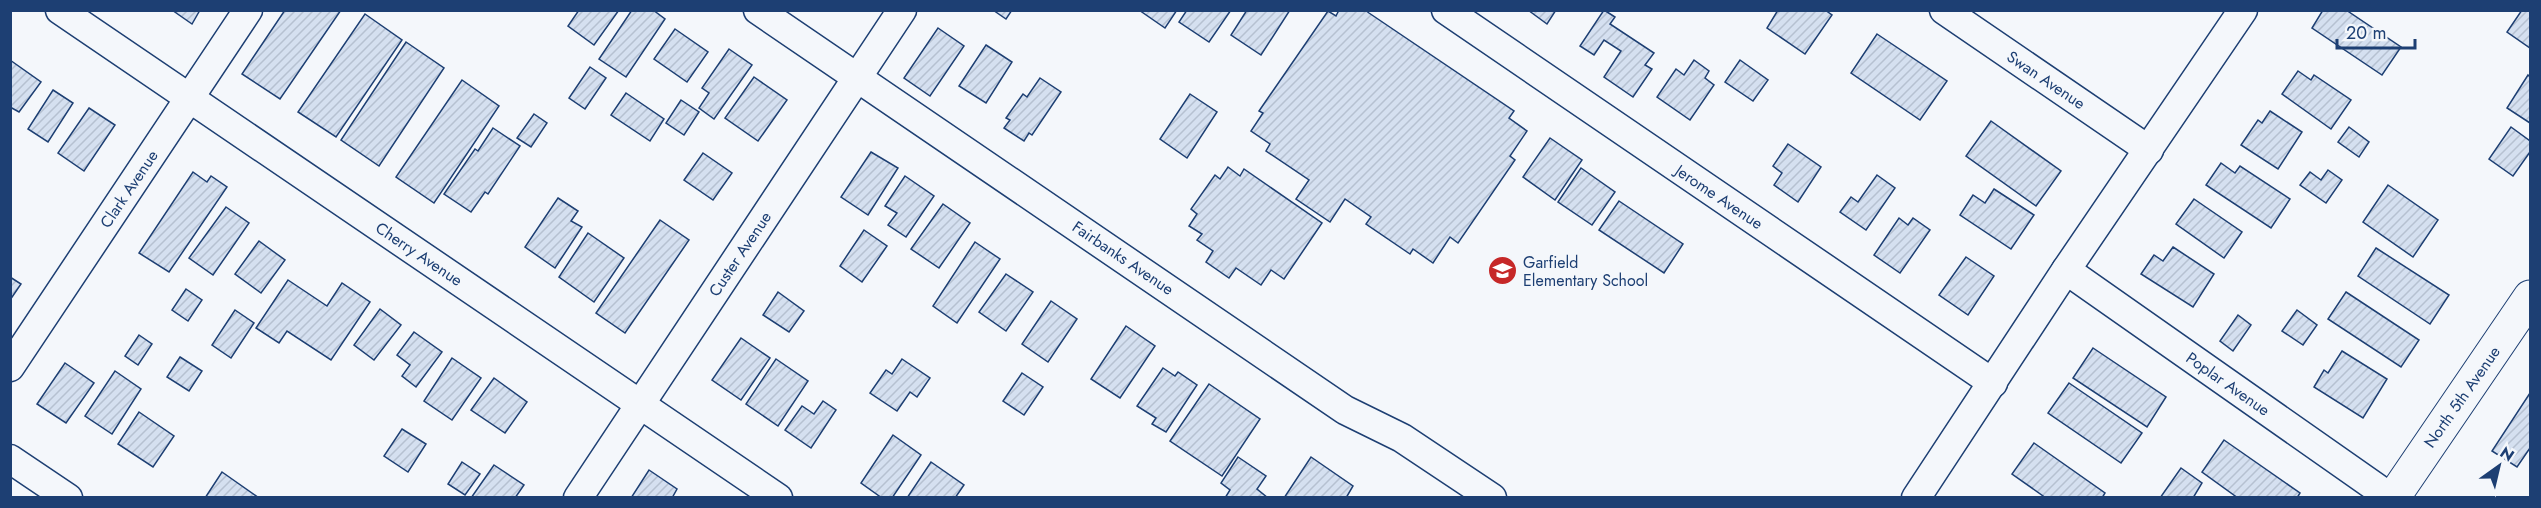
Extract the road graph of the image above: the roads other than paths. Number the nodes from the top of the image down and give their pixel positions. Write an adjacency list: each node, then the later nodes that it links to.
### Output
1 (60, 10): 9 (street, Cherry Avenue)
2 (248, 10): 9 (street, Clark Avenue)
3 (758, 10): 8 (street, Fairbanks Avenue)
4 (903, 10): 8 (street, Custer Avenue)
5 (1446, 10): 14 (street, Jerome Avenue)
6 (1944, 10): 10 (street, Swan Avenue)
7 (2243, 10): 10 (street)
8 (857, 77): 15 (street, Custer Avenue); 20 (street, Fairbanks Avenue)
9 (189, 98): 13 (street, Clark Avenue); 15 (street, Cherry Avenue)
10 (2149, 150): 11 (street)
11 (2066, 270): 14 (street); 22 (street, Poplar Avenue)
12 (2530, 297): 22 (main road, North 5th Avenue)
13 (10, 367)
14 (1993, 383): 21 (street)
15 (640, 404): 18 (street, Custer Avenue); 19 (street, Cherry Avenue)
16 (10, 459): 17 (street)
17 (68, 498)
18 (578, 498)
19 (778, 498)
20 (1492, 498)
21 (1916, 498)
22 (2392, 498)

